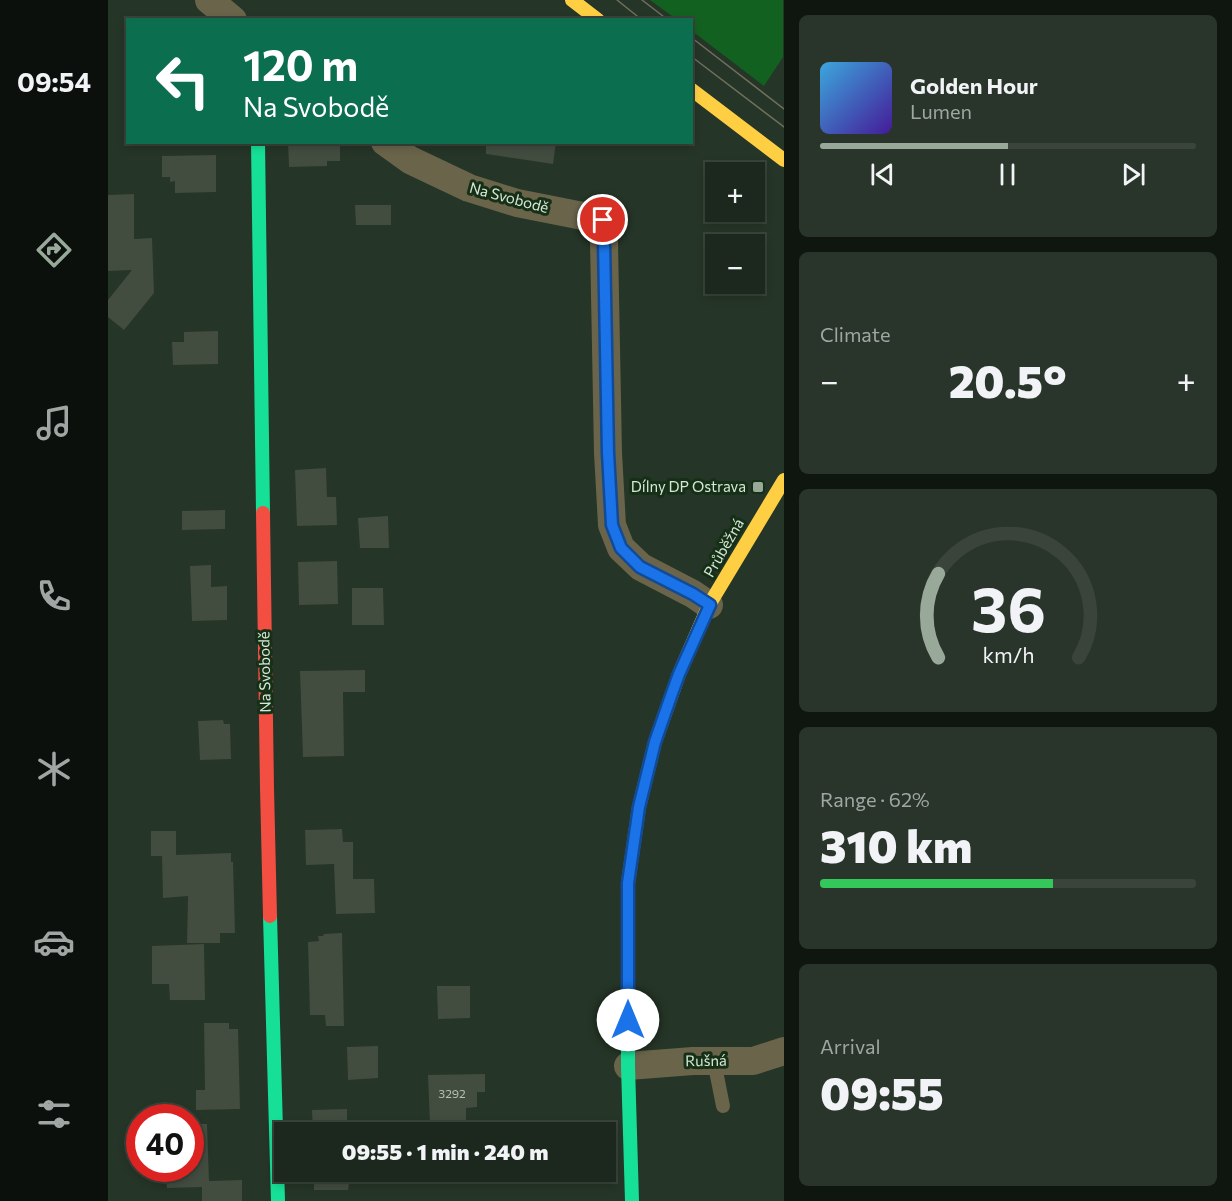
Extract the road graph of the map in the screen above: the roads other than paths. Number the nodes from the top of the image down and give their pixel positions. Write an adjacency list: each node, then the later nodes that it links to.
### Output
1 (209, 0): 3 (street)
2 (572, 0): 4 (street)
3 (231, 18)
4 (595, 18)
5 (693, 91): 8 (street)
6 (258, 144): 15 (street, Na Svobodě)
7 (388, 144): 10 (street, Na Svobodě)
8 (783, 160)
9 (783, 480): 10 (street, Průběžná)
10 (710, 605): 13 (street, Průběžná)
11 (783, 1051): 12 (street, Rušná)
12 (714, 1061): 13 (street, Rušná); 14 (lane)
13 (628, 1066): 16 (street, Průběžná)
14 (723, 1106)
15 (278, 1201)
16 (632, 1201)

